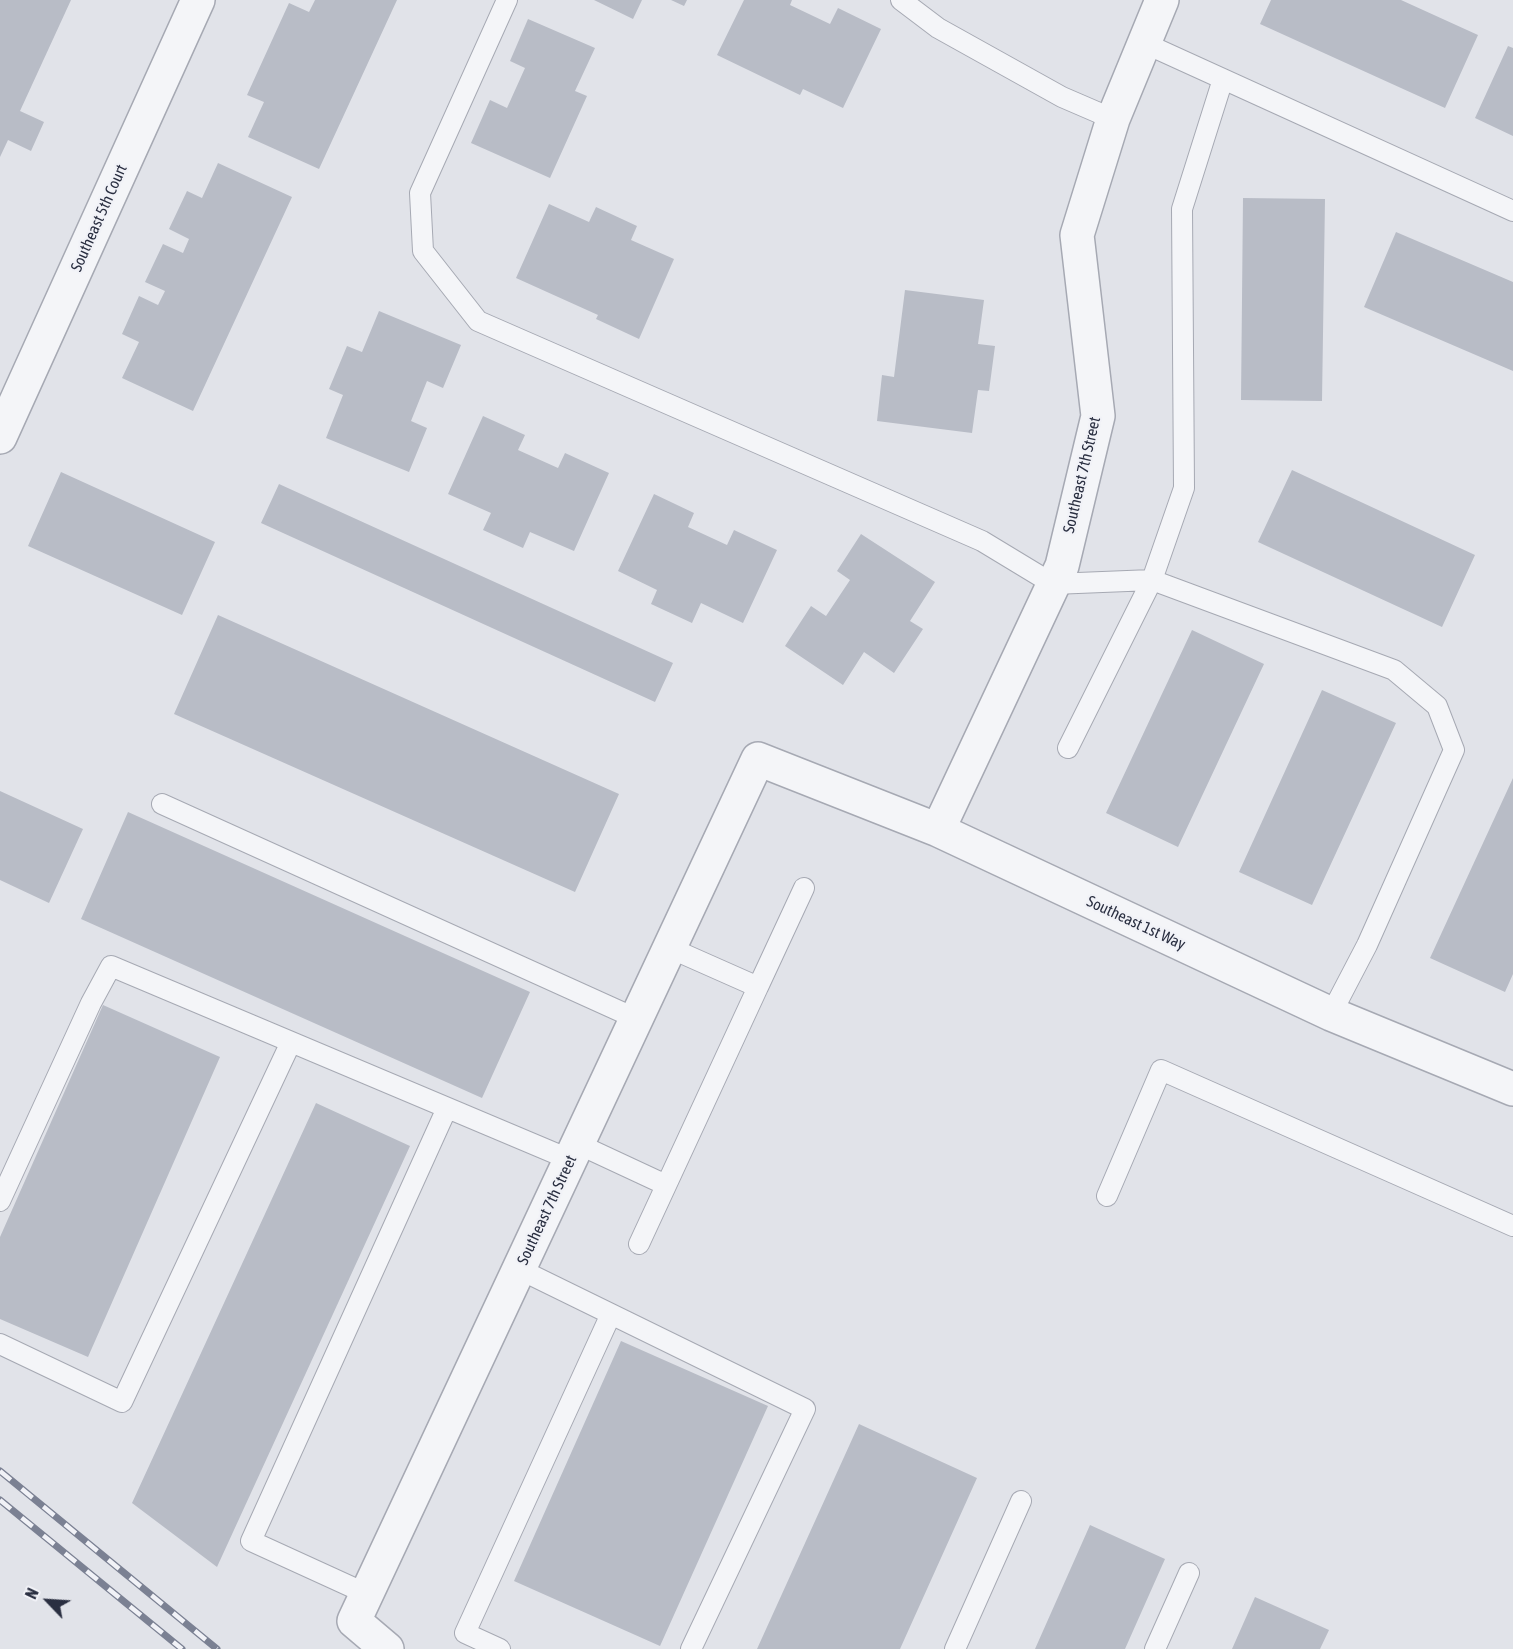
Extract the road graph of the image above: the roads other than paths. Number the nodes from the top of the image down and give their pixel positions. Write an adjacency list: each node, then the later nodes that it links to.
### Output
1 (198, 0): 9 (street, Southeast 5th Court)
2 (507, 0): 12 (lane)
3 (901, 0): 7 (lane)
4 (1162, 0): 5 (street, Southeast 7th Street)
5 (1144, 44): 6 (lane); 7 (street, Southeast 7th Street)
6 (1222, 79): 8 (lane); 11 (lane)
7 (1113, 119): 12 (street, Southeast 7th Street)
8 (1513, 211)
9 (9, 391): 10 (street, Southeast 5th Court)
10 (0, 437)
11 (1152, 580): 12 (lane); 13 (lane); 20 (lane)
12 (1053, 584): 16 (street, Southeast 7th Street)
13 (1068, 748)
14 (759, 759): 16 (street, Southeast 1st Way); 18 (street, Southeast 7th Street)
15 (162, 804): 21 (lane)
16 (938, 830): 20 (street, Southeast 1st Way)
17 (804, 888): 19 (lane)
18 (670, 948): 19 (lane); 21 (street, Southeast 7th Street)
19 (758, 987): 26 (lane)
20 (1331, 1014): 23 (street, Southeast 1st Way)
21 (637, 1019): 25 (street, Southeast 7th Street)
22 (291, 1042): 24 (lane); 28 (lane); 33 (lane)
23 (1513, 1089)
24 (447, 1108): 25 (lane); 36 (lane)
25 (574, 1152): 26 (lane); 31 (street, Southeast 7th Street)
26 (666, 1185): 30 (lane)
27 (1107, 1196): 29 (lane)
28 (0, 1201)
29 (1513, 1226)
30 (639, 1244)
31 (519, 1269): 32 (lane); 36 (street, Southeast 7th Street)
32 (611, 1314): 38 (lane); 39 (lane)
33 (0, 1344)
34 (1021, 1501): 40 (lane)
35 (1189, 1573): 41 (lane)
36 (367, 1594): 37 (street, Southeast 7th Street)
37 (387, 1649)
38 (500, 1649)
39 (691, 1649)
40 (955, 1649)
41 (1155, 1649)

